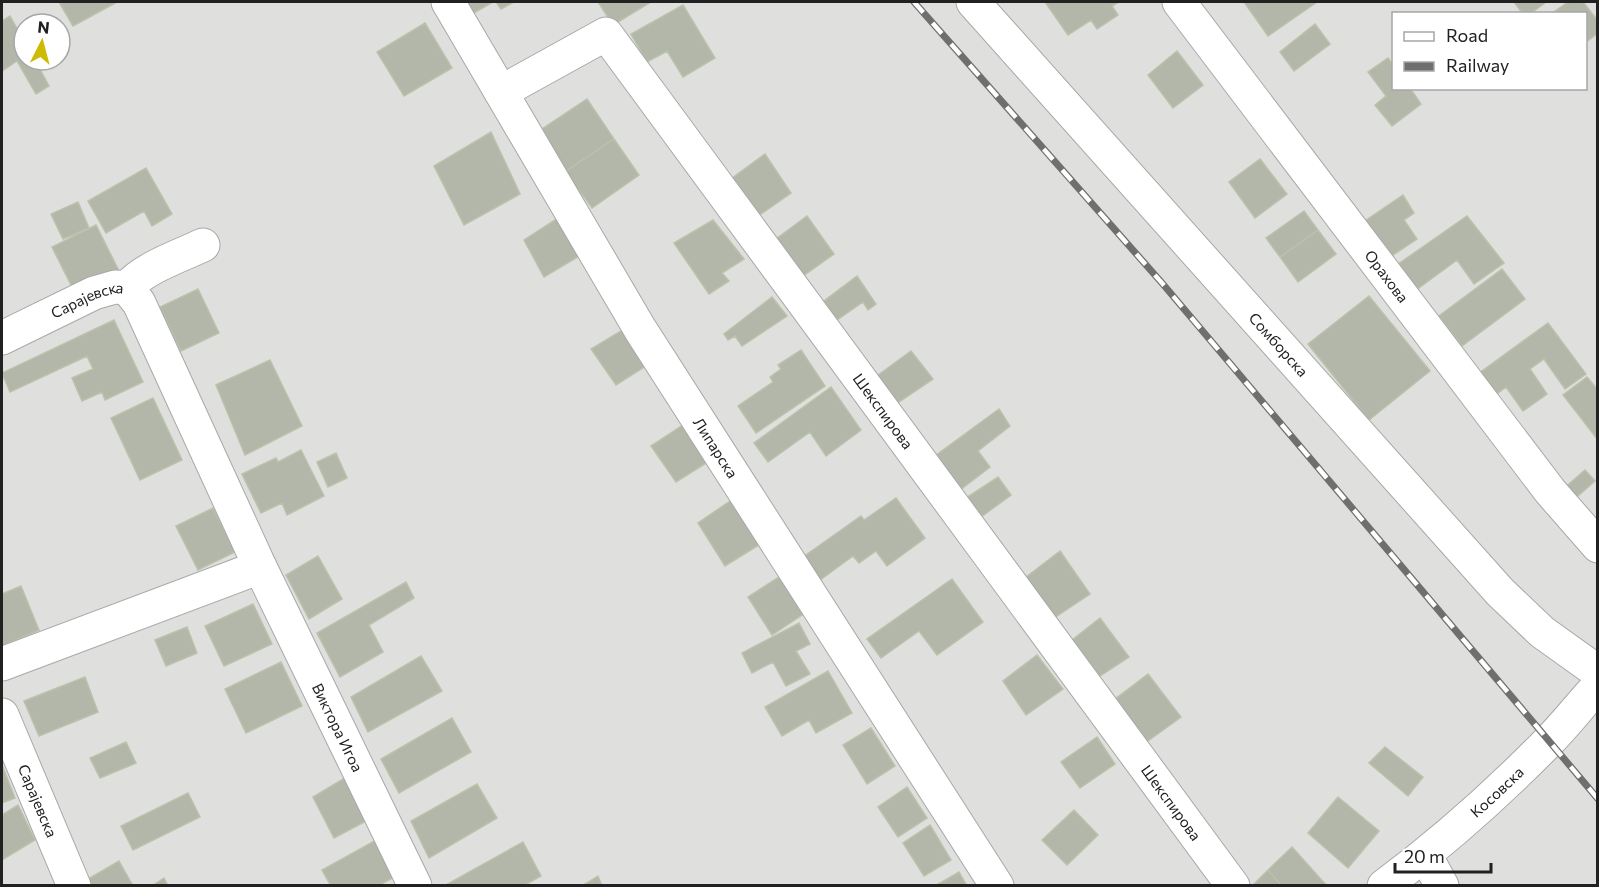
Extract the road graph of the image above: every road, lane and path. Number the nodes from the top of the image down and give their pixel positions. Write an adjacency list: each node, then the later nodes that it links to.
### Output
1 (448, 2): 4 (street, Липарска)
2 (973, 2): 11 (street, Сомборска)
3 (1179, 2): 8 (street, Орахова)
4 (501, 93): 17 (street, Липарска); 18 (street, Шекспирова)
5 (203, 245): 6 (street, Сарајевска)
6 (127, 288): 7 (street, Сарајевска); 9 (street, Виктора Игоа)
7 (2, 338)
8 (1598, 546)
9 (260, 567): 10 (street); 16 (street, Виктора Игоа)
10 (2, 664)
11 (1598, 672)
12 (1598, 686): 14 (street, Косовска)
13 (2, 715): 15 (street, Сарајевска)
14 (1425, 855): 19 (street, Косовска); 20 (street)
15 (74, 885)
16 (416, 885)
17 (997, 885)
18 (1233, 885)
19 (1383, 885)
20 (1442, 885)

